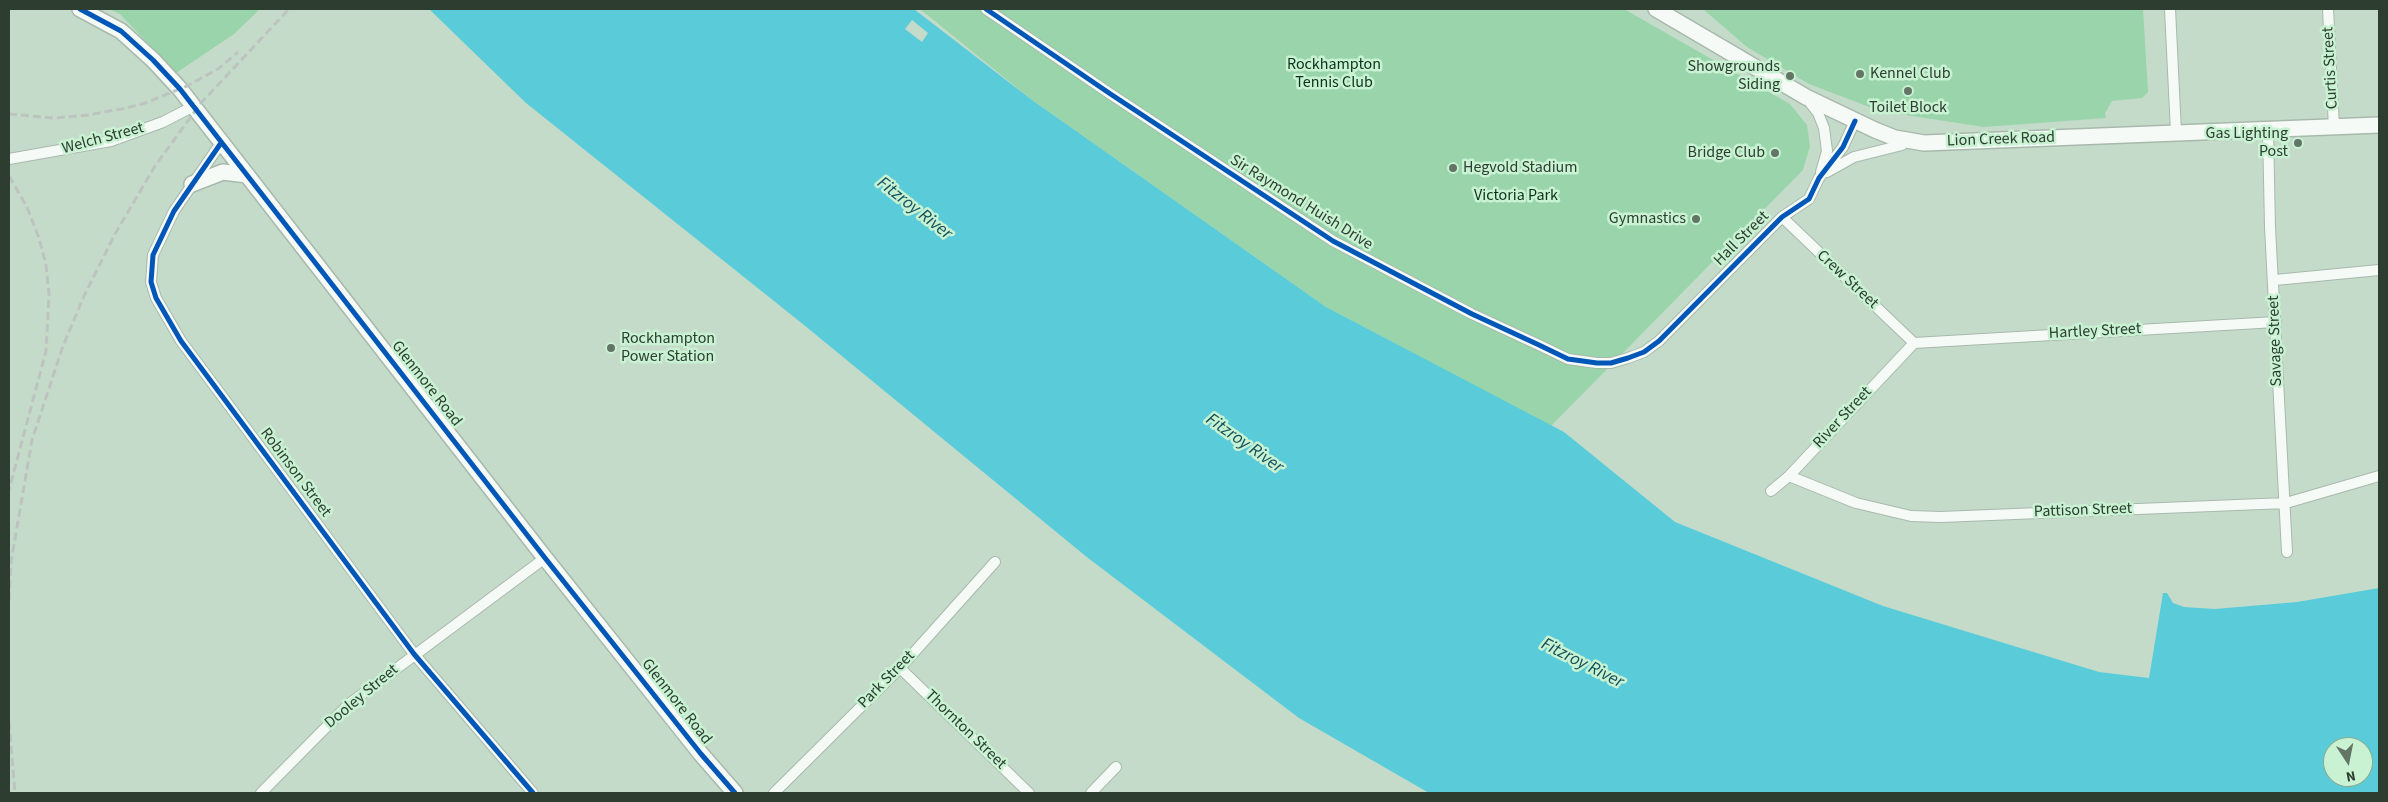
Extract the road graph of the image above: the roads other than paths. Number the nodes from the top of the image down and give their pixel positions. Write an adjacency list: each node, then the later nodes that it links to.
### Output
1 (80, 9): 7 (street, Glenmore Road)
2 (986, 9): 24 (street, Sir Raymond Huish Drive)
3 (1656, 9): 6 (street, Lion Creek Road)
4 (2170, 9): 12 (street)
5 (2328, 9): 10 (street, Curtis Street)
6 (1806, 97): 8 (street, Lion Creek Road); 17 (street)
7 (194, 106): 14 (street, Glenmore Road); 15 (street, Welch Street)
8 (1855, 121): 13 (street, Lion Creek Road); 17 (street, Hall Street)
9 (2379, 125): 10 (street, Lion Creek Road)
10 (2334, 127): 11 (street, Lion Creek Road)
11 (2268, 131): 12 (street, Lion Creek Road); 21 (street, Savage Street)
12 (2176, 132): 13 (street, Lion Creek Road)
13 (1905, 140): 17 (street)
14 (221, 143): 16 (street, Glenmore Road); 18 (street, Robinson Street)
15 (10, 160)
16 (247, 175): 18 (street); 30 (street, Glenmore Road)
17 (1819, 178): 19 (street, Hall Street)
18 (192, 184): 32 (street, Robinson Street)
19 (1782, 217): 23 (street, Crew Street); 24 (street, Hall Street)
20 (2379, 270): 21 (street)
21 (2274, 280): 22 (street, Savage Street)
22 (2276, 322): 23 (street, Hartley Street); 28 (street, Savage Street)
23 (1914, 342): 25 (street, River Street)
24 (1628, 358)
25 (1789, 476): 27 (street, River Street); 28 (street, Pattison Street)
26 (2379, 476): 28 (street, Pattison Street)
27 (1771, 491)
28 (2286, 503): 29 (street, Savage Street)
29 (2287, 552)
30 (545, 558): 32 (street, Dooley Street); 37 (street, Glenmore Road)
31 (995, 562): 33 (street, Park Street)
32 (414, 654): 35 (street, Robinson Street); 36 (street, Dooley Street)
33 (900, 668): 38 (street, Park Street); 39 (street, Thornton Street)
34 (1116, 767): 40 (street)
35 (529, 792)
36 (261, 793)
37 (735, 793)
38 (774, 793)
39 (1030, 793)
40 (1091, 793)

